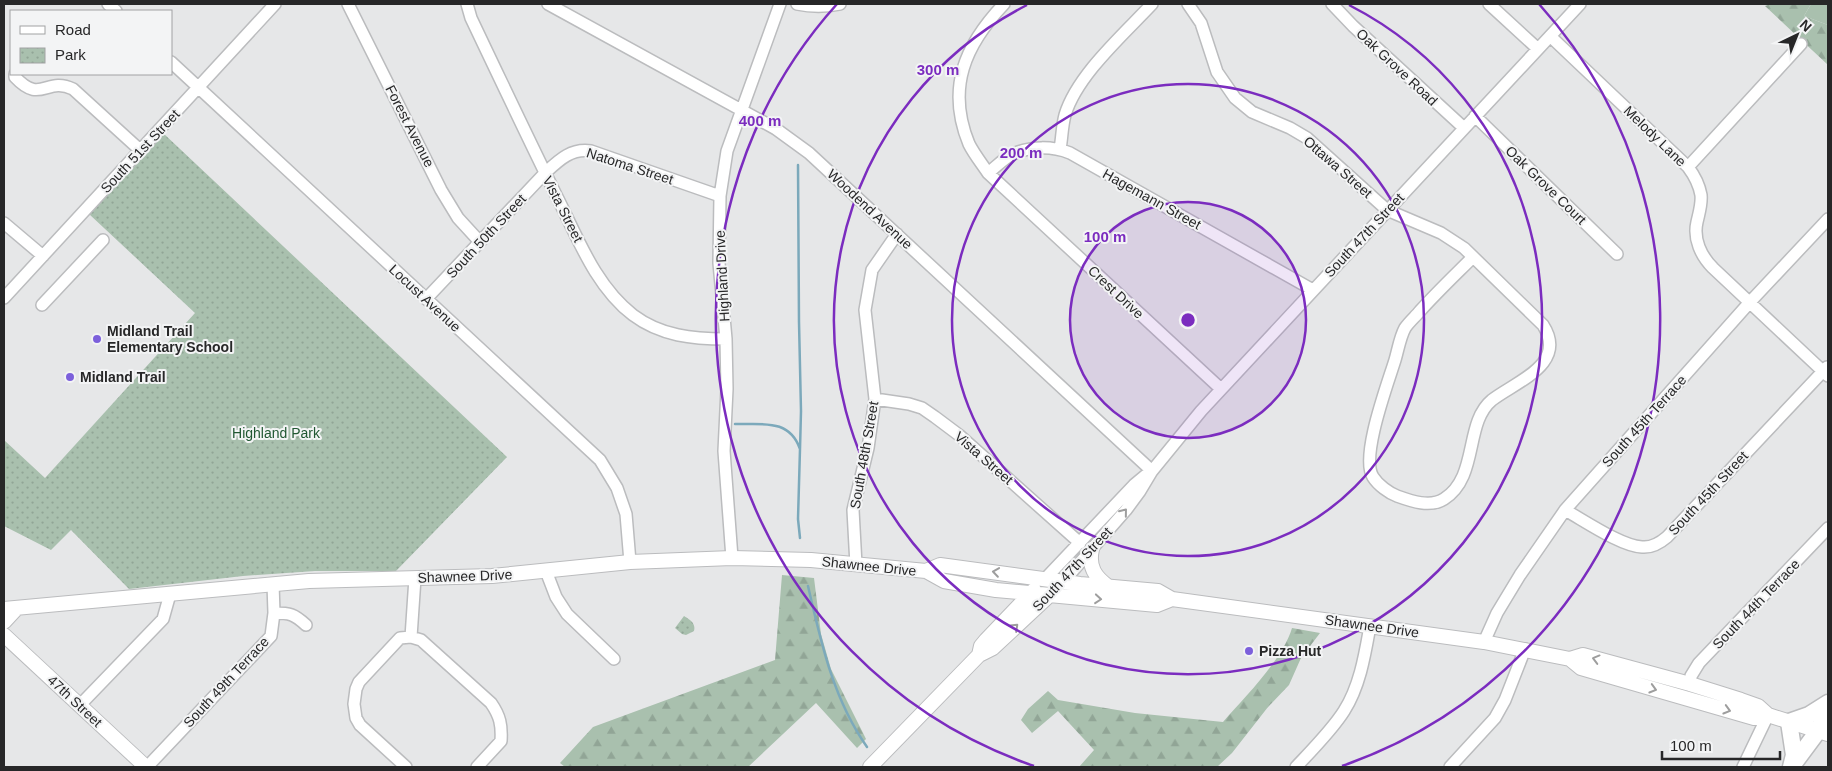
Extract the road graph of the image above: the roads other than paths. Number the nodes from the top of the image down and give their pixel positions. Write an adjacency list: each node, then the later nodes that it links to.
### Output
1 (275, 4): 19 (street, South 51st Street)
2 (348, 4): 34 (street, Forest Avenue)
3 (467, 4): 26 (street, Vista Street)
4 (548, 4): 20 (street, Woodend Avenue)
5 (780, 4): 20 (street, Highland Drive)
6 (797, 4): 7 (street)
7 (840, 4)
8 (1004, 4): 27 (street, Crest Drive)
9 (1152, 4): 23 (street)
10 (1188, 4): 29 (street, Ottawa Street)
11 (1332, 4): 22 (street, Oak Grove Road)
12 (1489, 4): 16 (street)
13 (1580, 4): 14 (street, South 47th Street)
14 (1550, 36): 16 (street, South 47th Street); 25 (street, Melody Lane)
15 (1801, 44): 25 (street)
16 (1538, 49): 21 (street, South 47th Street)
17 (172, 63): 19 (street, Locust Avenue)
18 (15, 75): 24 (street)
19 (198, 88): 24 (street, South 51st Street); 40 (street, Locust Avenue)
20 (741, 109): 28 (street, Highland Drive); 32 (street, Woodend Avenue)
21 (1475, 116): 22 (street, South 47th Street); 35 (street, Oak Grove Court)
22 (1464, 128): 29 (street, South 47th Street)
23 (1060, 149): 27 (street, Hagemann Street); 38 (street, Hagemann Street)
24 (140, 150): 36 (street, South 51st Street)
25 (1688, 167): 41 (street, Melody Lane)
26 (545, 172): 28 (street, Natoma Street); 34 (street, South 50th Street); 43 (street, Vista Street)
27 (988, 174): 45 (street, Crest Drive)
28 (720, 196): 43 (street, Highland Drive)
29 (1387, 210): 37 (street, Ottawa Street); 38 (street, South 47th Street)
30 (1828, 218): 41 (street, South 45th Terrace)
31 (4, 223): 36 (street)
32 (897, 234): 46 (street, South 48th Street); 47 (street, Woodend Avenue)
33 (103, 240): 42 (street)
34 (480, 242): 40 (street, South 50th Street)
35 (1617, 254)
36 (43, 256): 39 (street, South 51st Street)
37 (1473, 257): 37 (street, Ottawa Street)
38 (1313, 290): 45 (street, South 47th Street)
39 (4, 298)
40 (426, 299): 52 (street, Locust Avenue)
41 (1750, 302): 44 (street); 48 (street, South 45th Terrace)
42 (42, 305)
43 (726, 339): 51 (street, Highland Drive)
44 (1827, 371): 48 (street, South 45th Street)
45 (1221, 390): 47 (street, South 47th Street)
46 (875, 399): 50 (street, Vista Street); 53 (street, South 48th Street)
47 (1152, 471): 50 (street, South 47th Street)
48 (1565, 510): 74 (street, South 45th Terrace)
49 (1828, 528): 79 (street, South 44th Terrace)
50 (1086, 546): 57 (street, South 47th Street); 58 (street, South 47th Street); 60 (main road)
51 (732, 558): 52 (main road, Shawnee Drive); 53 (main road, Shawnee Drive)
52 (630, 562): 54 (main road, Shawnee Drive)
53 (856, 565): 55 (main road, Shawnee Drive)
54 (546, 571): 56 (main road, Shawnee Drive); 77 (street)
55 (926, 571): 57 (main road, Shawnee Drive, one-way to 55); 61 (main road, Shawnee Drive)
56 (415, 578): 59 (main road, Shawnee Drive); 73 (street)
57 (1045, 579): 58 (main road, Shawnee Drive); 63 (main road, South 47th Street)
58 (1063, 582): 60 (main road, Shawnee Drive); 64 (main road, South 47th Street)
59 (273, 584): 62 (main road, Shawnee Drive); 67 (street, South 49th Terrace)
60 (1109, 587): 65 (main road, Shawnee Drive)
61 (996, 590): 63 (main road, Shawnee Drive); 68 (main road)
62 (170, 594): 66 (main road, Shawnee Drive); 82 (street)
63 (1030, 594): 64 (main road, Shawnee Drive); 68 (main road, South 47th Street)
64 (1049, 596): 65 (main road, Shawnee Drive, one-way to 65); 76 (main road, South 47th Street, one-way to 64)
65 (1172, 600): 71 (main road, Shawnee Drive)
66 (10, 609): 69 (main road)
67 (274, 613): 70 (street); 87 (street, South 49th Terrace)
68 (1007, 620): 76 (main road, South 47th Street)
69 (4, 622)
70 (306, 625)
71 (1370, 626): 74 (main road, Shawnee Drive); 91 (street)
72 (4, 635): 82 (main road, 47th Street)
73 (412, 637): 88 (street); 89 (street)
74 (1484, 642): 75 (main road, Shawnee Drive)
75 (1525, 649): 78 (main road, Shawnee Drive); 92 (street)
76 (979, 655): 90 (main road, South 47th Street)
77 (614, 659)
78 (1621, 672): 79 (main road, Shawnee Drive); 80 (main road, Shawnee Drive, one-way to 80)
79 (1690, 684): 80 (main road); 84 (main road, Shawnee Drive)
80 (1687, 699): 84 (main road, Shawnee Drive, one-way to 84)
81 (1828, 703): 85 (highway)
82 (80, 705): 87 (main road, 47th Street)
83 (1828, 709): 86 (highway)
84 (1768, 715): 85 (main road, Shawnee Drive); 93 (street)
85 (1789, 722): 86 (main road, Shawnee Drive); 94 (highway)
86 (1823, 733): 94 (highway)
87 (142, 766)
88 (406, 767)
89 (477, 767)
90 (870, 767)
91 (1296, 767)
92 (1450, 767)
93 (1743, 767)
94 (1791, 767)

